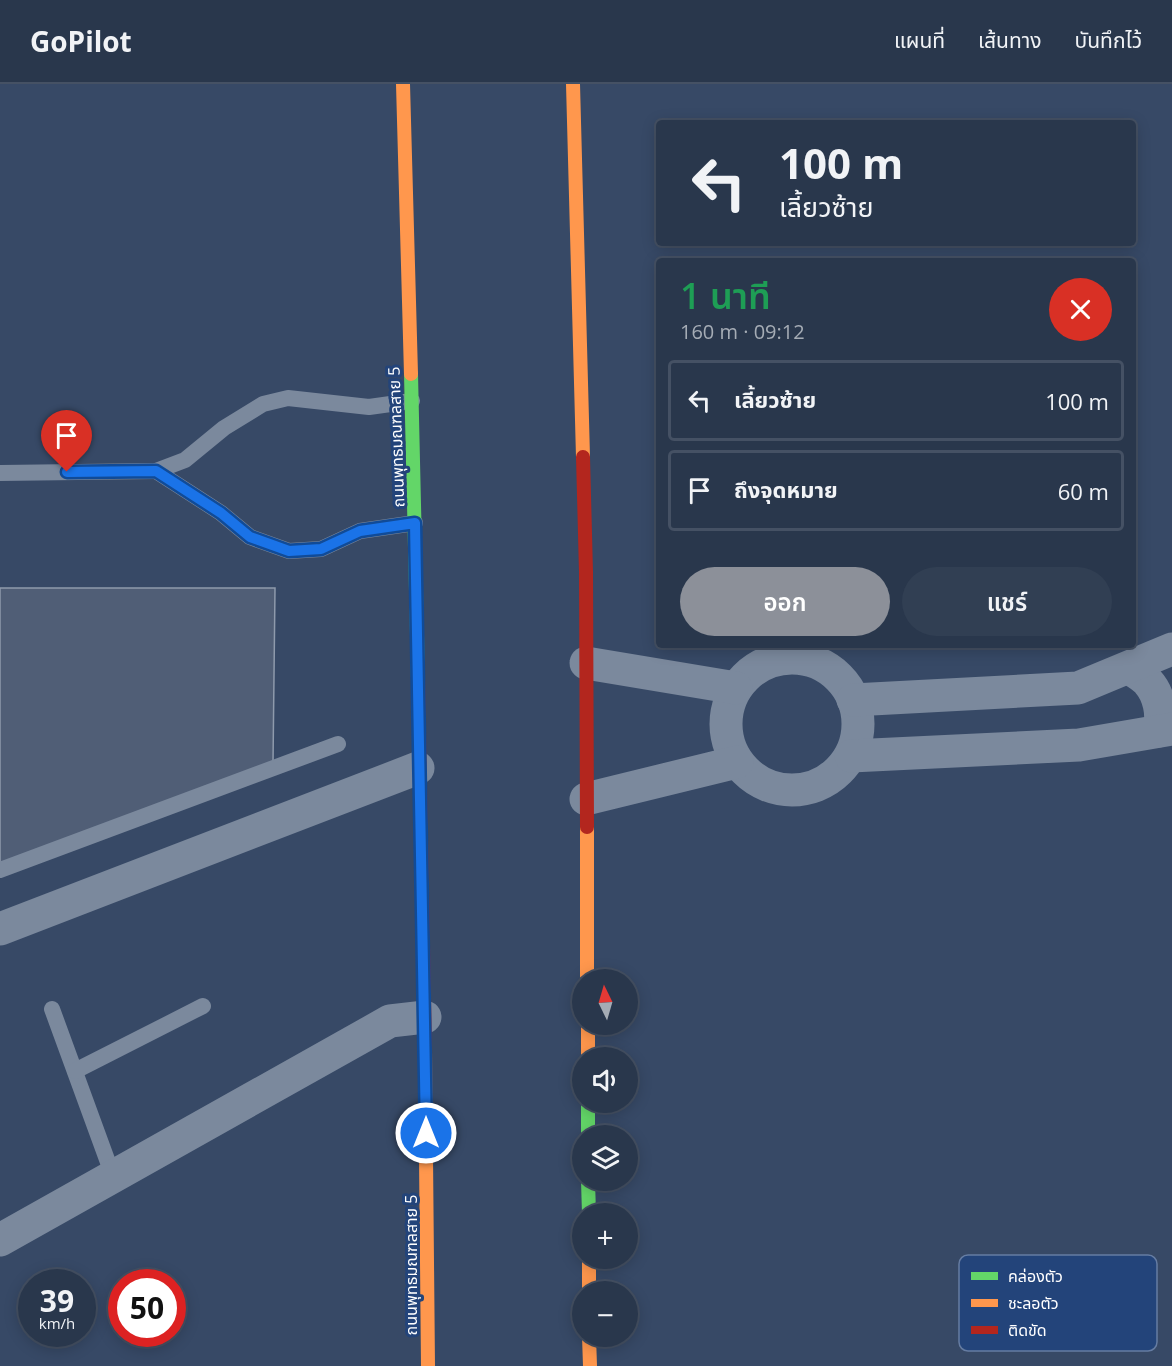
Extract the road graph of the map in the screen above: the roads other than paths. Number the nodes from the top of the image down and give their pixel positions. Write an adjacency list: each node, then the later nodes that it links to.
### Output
1 (403, 84): 3 (main road, ถนนพุทธมณฑลสาย 5)
2 (573, 84): 8 (main road)
3 (412, 401): 4 (lane); 6 (main road, ถนนพุทธมณฑลสาย 5)
4 (156, 471): 5 (lane); 6 (lane)
5 (0, 473)
6 (415, 523): 16 (main road, ถนนพุทธมณฑลสาย 5)
7 (1172, 649): 9 (street)
8 (586, 663): 10 (street); 17 (main road)
9 (1129, 668): 11 (street); 12 (street)
10 (736, 688): 11 (street); 15 (street)
11 (854, 700): 14 (street)
12 (1165, 730): 14 (street)
13 (338, 744): 18 (lane)
14 (851, 756): 15 (street)
15 (737, 762): 17 (street)
16 (418, 768): 19 (street); 23 (main road, ถนนพุทธมณฑลสาย 5)
17 (586, 799): 20 (main road)
18 (0, 870)
19 (0, 929)
20 (587, 969)
21 (203, 1006): 24 (lane)
22 (52, 1008): 24 (lane)
23 (425, 1017): 25 (street); 28 (main road, ถนนพุทธมณฑลสาย 5)
24 (75, 1071): 25 (lane)
25 (113, 1176): 26 (street)
26 (0, 1240)
27 (589, 1347): 29 (main road)
28 (428, 1366)
29 (590, 1366)

